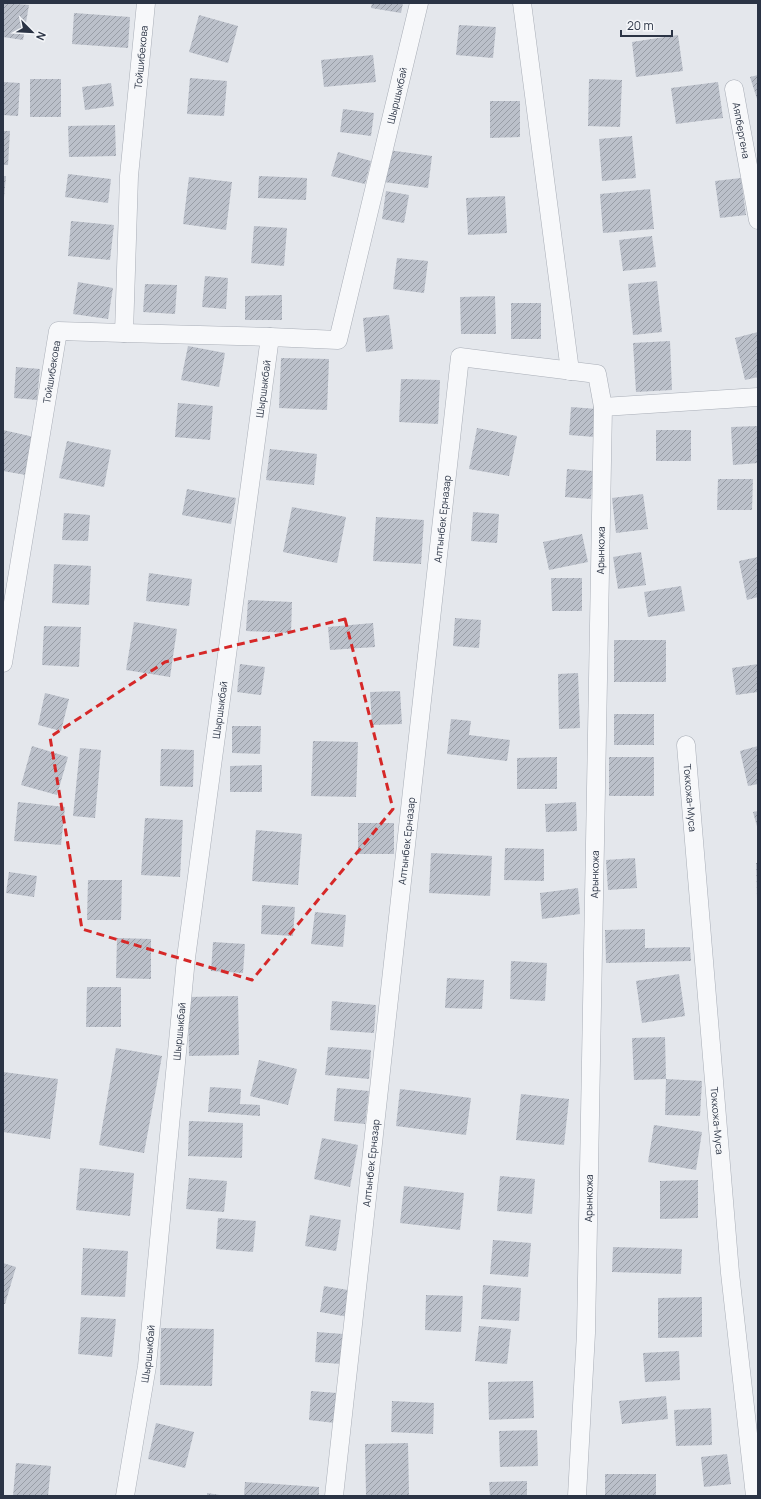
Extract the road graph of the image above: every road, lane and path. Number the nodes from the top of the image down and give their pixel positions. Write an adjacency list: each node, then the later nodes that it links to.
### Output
1 (146, 3): 6 (street, Тойшибекова)
2 (420, 3): 7 (street, Шыршыкбай)
3 (522, 3): 8 (street)
4 (734, 88): 5 (street, Аяпбергена)
5 (758, 220)
6 (124, 333): 7 (street); 11 (street, Тойшибекова)
7 (270, 337): 13 (street, Шыршыкбай)
8 (570, 371): 10 (street, Алтынбек Ерназар); 14 (street, Алтынбек Ерназар)
9 (758, 397): 10 (street)
10 (603, 407): 15 (street, Арынкожа)
11 (3, 663)
12 (686, 746): 16 (street, Токкожа-Муса)
13 (125, 1496)
14 (334, 1496)
15 (577, 1496)
16 (755, 1496)

